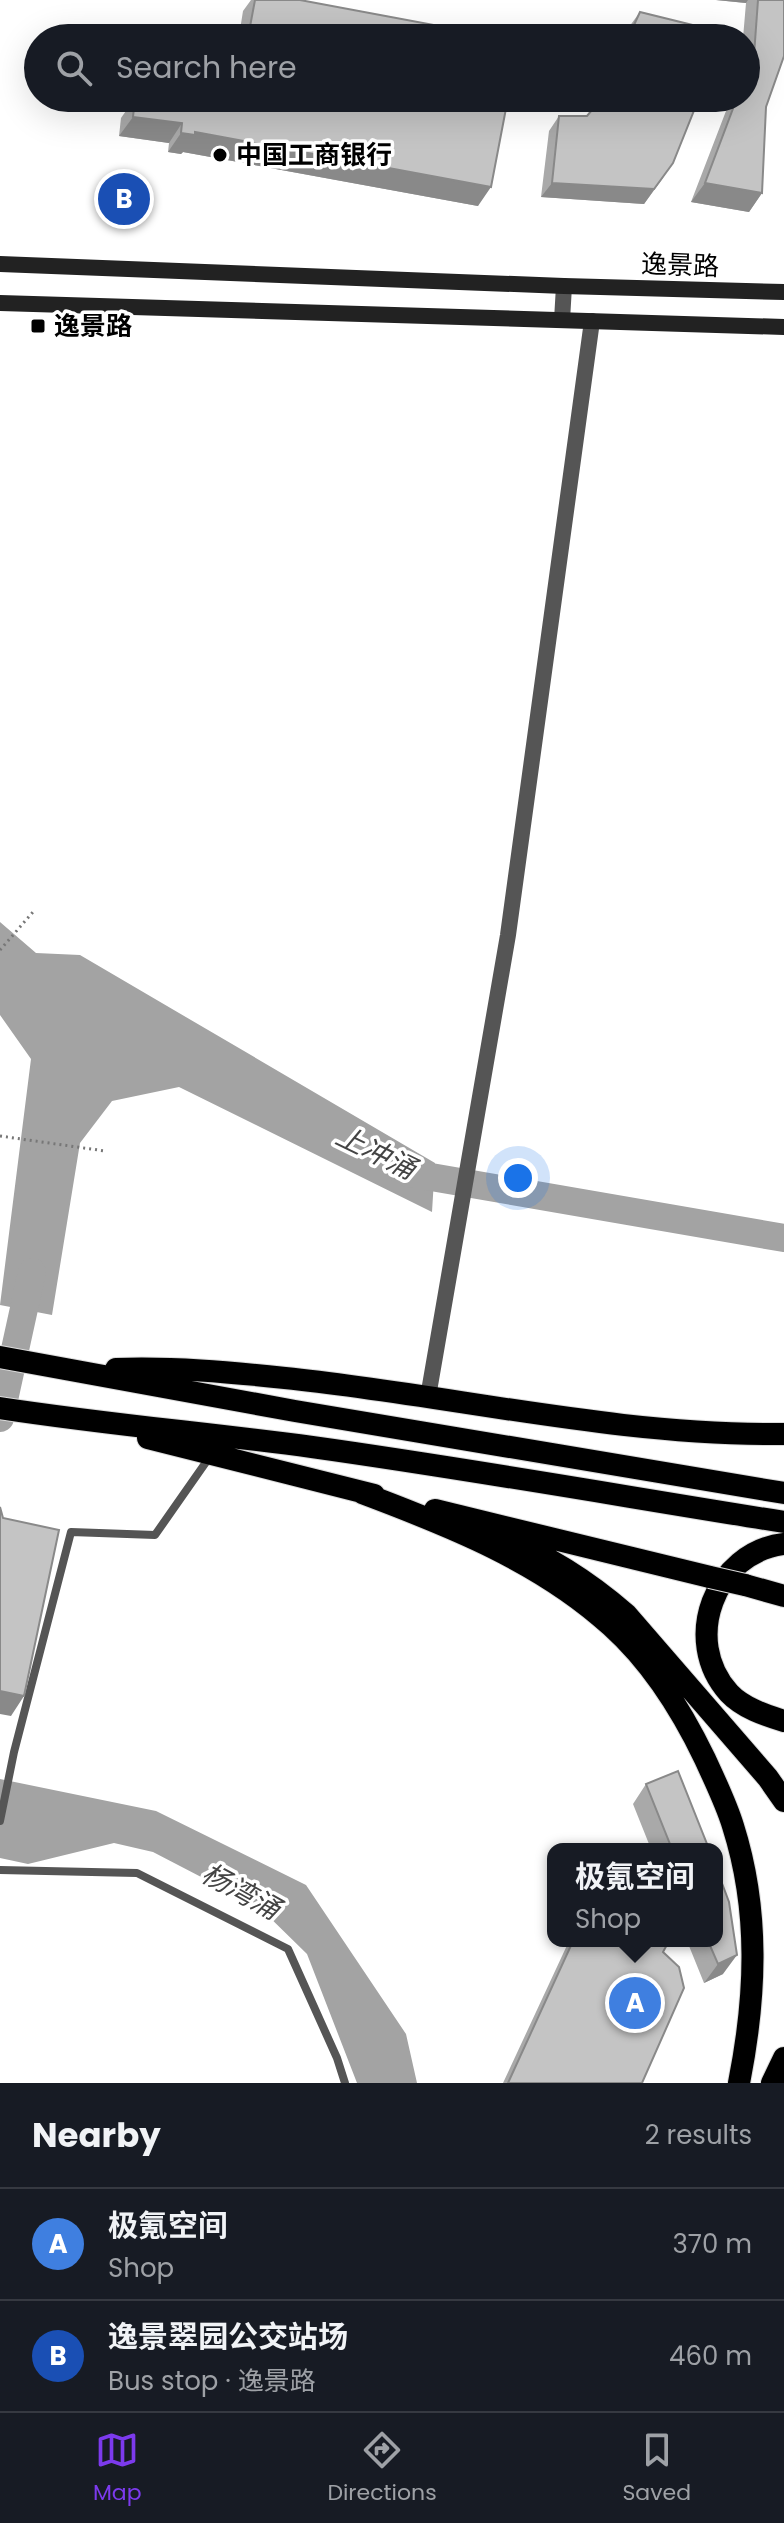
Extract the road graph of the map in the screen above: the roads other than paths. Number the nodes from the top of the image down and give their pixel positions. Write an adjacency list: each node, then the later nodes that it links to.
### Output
1 (0, 264): 2 (main road, 逸景路)
2 (564, 286): 3 (main road, 逸景路); 5 (street)
3 (784, 292)
4 (0, 303): 5 (main road)
5 (562, 320): 6 (main road)
6 (592, 321): 7 (main road); 10 (street)
7 (784, 327)
8 (0, 1357): 9 (highway)
9 (75, 1371): 10 (highway); 18 (highway)
10 (428, 1397): 14 (highway)
11 (0, 1408): 12 (highway)
12 (77, 1420): 16 (highway); 19 (highway)
13 (784, 1425): 14 (highway)
14 (691, 1432): 15 (highway)
15 (784, 1434)
16 (211, 1455): 17 (highway); 24 (lane)
17 (362, 1493): 21 (highway, bridge); 23 (highway); 28 (highway)
18 (784, 1493)
19 (784, 1522)
20 (784, 1544): 22 (highway)
21 (784, 1596)
22 (784, 1721)
23 (784, 1801)
24 (0, 1821)
25 (0, 1870): 27 (lane)
26 (784, 2058): 29 (highway)
27 (345, 2083)
28 (739, 2083)
29 (772, 2083)

